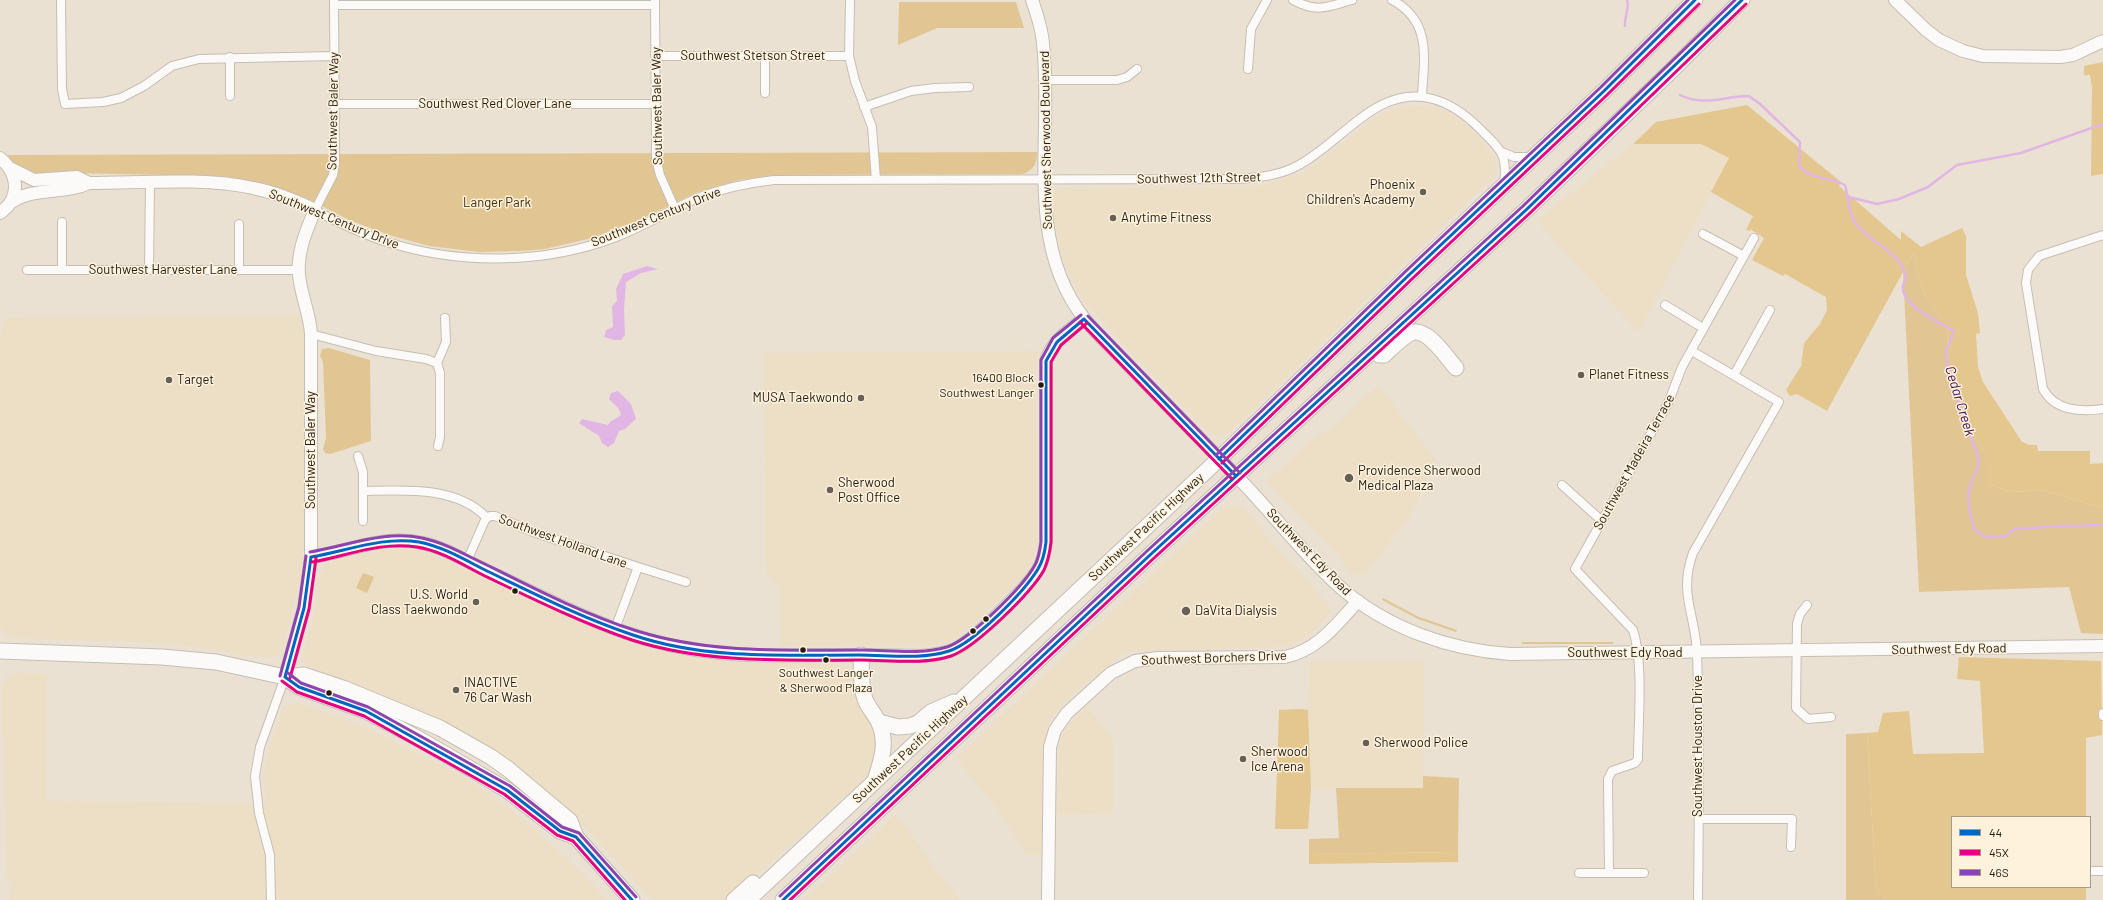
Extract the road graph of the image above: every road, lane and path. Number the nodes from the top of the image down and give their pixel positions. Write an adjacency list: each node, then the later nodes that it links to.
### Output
1 (62, 0): 18 (street)
2 (1032, 0): 21 (street, Southwest Sherwood Boulevard)
3 (1267, 0): 20 (street)
4 (1293, 0): 5 (street)
5 (1352, 0)
6 (1392, 0): 25 (street)
7 (1695, 0): 31 (highway, Southwest Pacific Highway)
8 (1742, 0): 59 (highway, Southwest Pacific Highway)
9 (1895, 0): 13 (street)
10 (850, 2): 17 (street)
11 (334, 3): 12 (street); 14 (street, Southwest Baler Way)
12 (655, 3): 15 (street, Southwest Baler Way)
13 (2103, 41)
14 (334, 56): 18 (street); 26 (street, Southwest Baler Way)
15 (656, 56): 16 (street, Southwest Stetson Street); 27 (street, Southwest Baler Way)
16 (765, 56): 17 (street, Southwest Stetson Street); 23 (street)
17 (849, 56): 28 (street)
18 (230, 57): 24 (street)
19 (1137, 69): 21 (street)
20 (1248, 69)
21 (1045, 80): 34 (street, Southwest Sherwood Boulevard)
22 (969, 87): 28 (street)
23 (765, 93)
24 (230, 96)
25 (1422, 96): 30 (street, Southwest 12th Street); 34 (street, Southwest 12th Street)
26 (334, 104): 27 (street, Southwest Red Clover Lane); 40 (street, Southwest Baler Way)
27 (656, 104): 38 (street, Southwest Baler Way)
28 (864, 107): 33 (street)
29 (0, 150): 32 (street)
30 (1502, 152): 31 (street); 37 (street)
31 (1534, 157): 37 (highway, Southwest Pacific Highway)
32 (6, 164): 35 (street, Southwest Century Drive); 39 (street)
33 (876, 180): 34 (street, Southwest Century Drive); 38 (street, Southwest Century Drive)
34 (1045, 181): 55 (street, Southwest Sherwood Boulevard)
35 (89, 183): 36 (street, Southwest Century Drive); 39 (street, Southwest Century Drive)
36 (150, 183): 40 (street, Southwest Century Drive); 49 (street)
37 (1504, 186): 66 (highway, Southwest Pacific Highway)
38 (675, 209): 40 (street, Southwest Century Drive)
39 (4, 210)
40 (316, 210): 51 (street, Southwest Baler Way)
41 (62, 222): 48 (street)
42 (239, 224): 50 (street)
43 (1703, 234): 46 (street)
44 (2103, 235): 63 (street)
45 (1754, 238): 46 (street, Southwest Madeira Terrace)
46 (1744, 256): 56 (street, Southwest Madeira Terrace)
47 (27, 270): 48 (street, Southwest Harvester Lane)
48 (62, 270): 49 (street, Southwest Harvester Lane)
49 (149, 270): 50 (street, Southwest Harvester Lane)
50 (239, 270): 51 (street, Southwest Harvester Lane)
51 (299, 270): 57 (street, Southwest Baler Way)
52 (1665, 305): 56 (street)
53 (1770, 310): 62 (street)
54 (445, 318): 60 (street)
55 (1084, 320): 66 (street, Southwest Sherwood Boulevard); 85 (street)
56 (1703, 328): 58 (street, Southwest Madeira Terrace)
57 (311, 334): 60 (street); 73 (street, Southwest Baler Way)
58 (1692, 351): 62 (street); 71 (street, Southwest Madeira Terrace)
59 (1370, 355): 61 (highway); 67 (highway, Southwest Pacific Highway)
60 (437, 363): 64 (street)
61 (1456, 368)
62 (1734, 375): 84 (street, Southwest Houston Drive)
63 (2103, 409)
64 (438, 446)
65 (358, 456): 69 (street)
66 (1219, 459): 67 (street, Southwest Edy Road); 87 (highway, Southwest Pacific Highway)
67 (1236, 476): 77 (street, Southwest Edy Road); 108 (highway, Southwest Pacific Highway)
68 (1562, 485): 71 (street)
69 (364, 491): 70 (street); 72 (street)
70 (488, 518): 74 (street, Southwest Holland Lane); 75 (street, Southwest Holland Lane)
71 (1602, 521): 83 (street, Southwest Madeira Terrace)
72 (364, 522)
73 (310, 556): 74 (street); 86 (street, Southwest Baler Way)
74 (467, 561): 79 (street)
75 (638, 568): 76 (street, Southwest Holland Lane); 79 (street, Southwest Holland Lane)
76 (686, 582)
77 (1358, 601): 83 (street, Southwest Edy Road); 109 (street, Southwest Borchers Drive)
78 (1807, 605): 81 (street)
79 (615, 630): 85 (street)
80 (2103, 646): 81 (street, Southwest Edy Road)
81 (1796, 651): 84 (street, Southwest Edy Road); 88 (street)
82 (0, 652): 86 (highway)
83 (1637, 653): 84 (street, Southwest Edy Road); 100 (street)
84 (1697, 653): 93 (street, Southwest Houston Drive)
85 (862, 655): 89 (highway)
86 (285, 677): 90 (highway); 91 (highway); 103 (street, Southwest Baler Way)
87 (964, 698): 89 (highway); 92 (highway, Southwest Pacific Highway)
88 (1831, 717)
89 (878, 722): 92 (highway)
90 (426, 743): 91 (highway); 94 (highway)
91 (502, 765): 94 (highway)
92 (875, 782): 96 (highway, Southwest Pacific Highway)
93 (1698, 819): 95 (street); 110 (street, Southwest Houston Drive)
94 (576, 836): 102 (highway)
95 (1791, 848)
96 (788, 862): 106 (highway); 107 (highway, Southwest Pacific Highway)
97 (2094, 871): 98 (street)
98 (2103, 871)
99 (1579, 873): 100 (street)
100 (1609, 873): 101 (street)
101 (1644, 873)
102 (617, 884): 104 (highway); 105 (highway)
103 (271, 900)
104 (619, 900)
105 (632, 900)
106 (734, 900)
107 (748, 900)
108 (783, 900)
109 (1048, 900)
110 (1698, 900)

